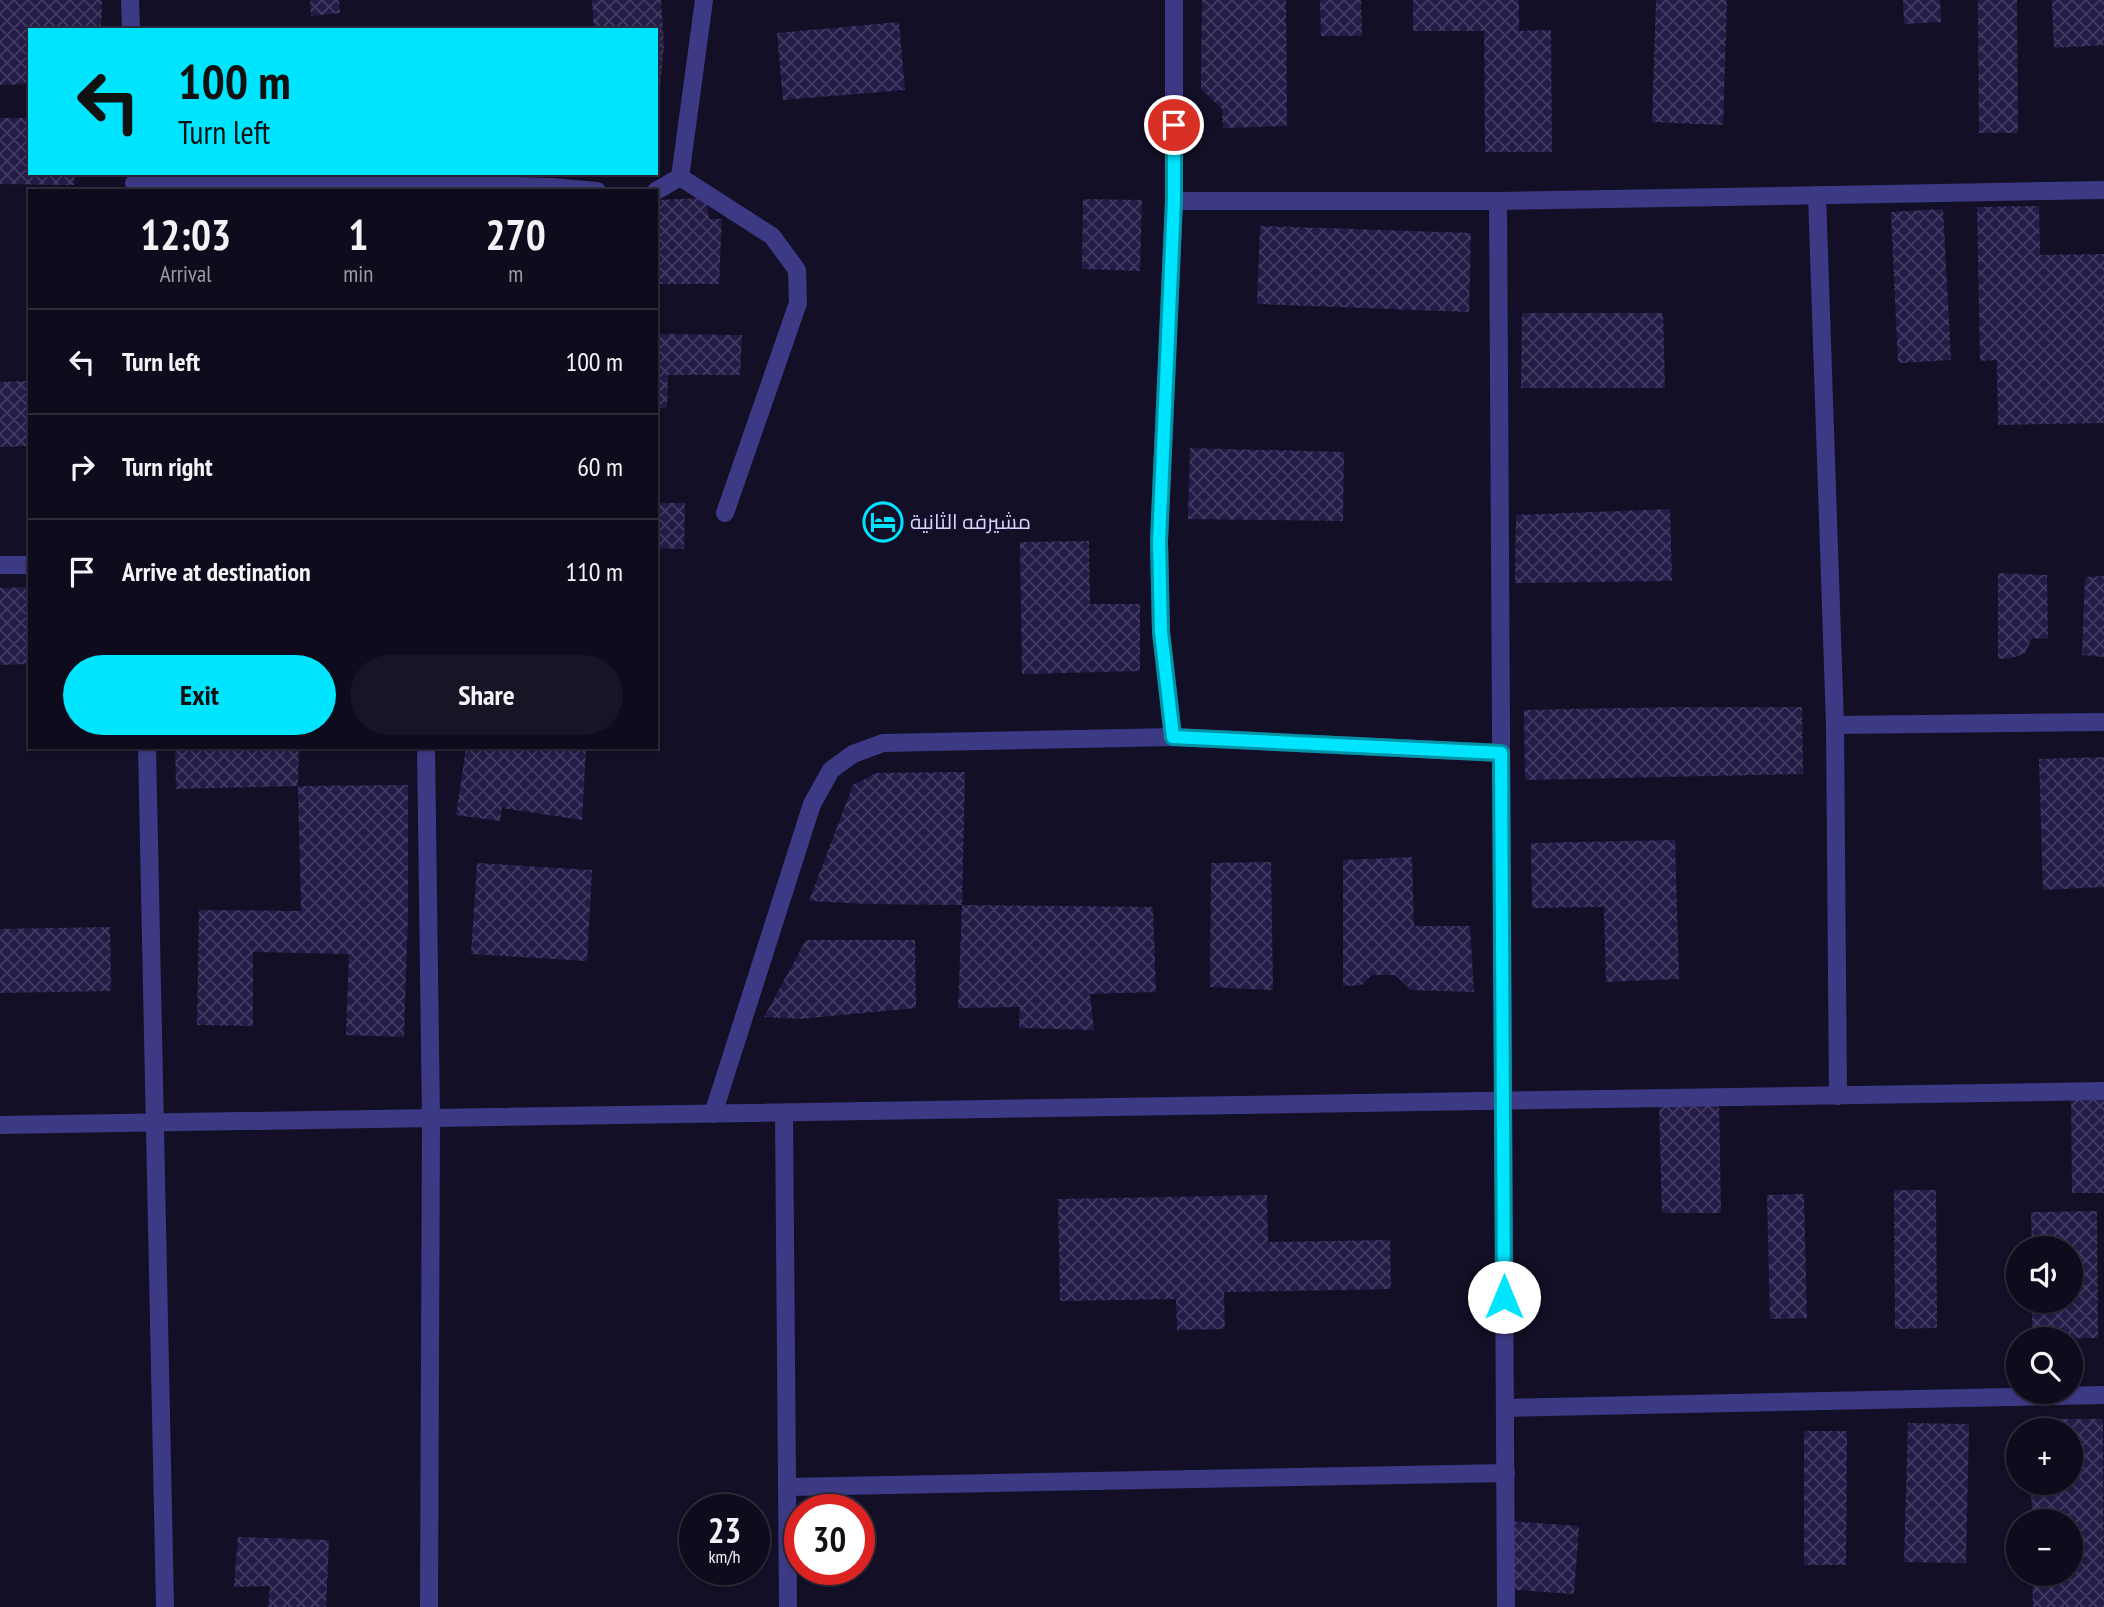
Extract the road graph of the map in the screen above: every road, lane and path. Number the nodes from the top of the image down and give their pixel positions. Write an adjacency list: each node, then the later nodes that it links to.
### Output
1 (130, 0): 4 (street)
2 (704, 0): 5 (street)
3 (1174, 0): 12 (street)
4 (131, 28)
5 (680, 177): 9 (street); 14 (street)
6 (134, 182): 7 (street)
7 (420, 188): 8 (street)
8 (574, 189)
9 (658, 190)
10 (2104, 190): 11 (street)
11 (1817, 195): 13 (street); 18 (street)
12 (1174, 201): 13 (street); 19 (street)
13 (1498, 201): 22 (street)
14 (725, 513)
15 (0, 565): 16 (street)
16 (28, 565)
17 (2104, 722): 18 (street)
18 (1835, 726): 24 (street)
19 (1173, 737): 22 (street); 27 (street)
20 (147, 749): 29 (street)
21 (426, 749): 28 (street)
22 (1501, 753): 25 (street)
23 (2104, 1091): 24 (street)
24 (1838, 1096): 25 (street)
25 (1504, 1101): 26 (street); 32 (street)
26 (784, 1113): 27 (street); 34 (street)
27 (713, 1114): 28 (street)
28 (431, 1119): 29 (street); 36 (street)
29 (155, 1123): 30 (street); 35 (street)
30 (0, 1125)
31 (2104, 1395): 32 (street)
32 (1505, 1408): 33 (street)
33 (1506, 1473): 34 (street); 38 (street)
34 (787, 1487): 37 (street)
35 (166, 1607)
36 (429, 1607)
37 (788, 1607)
38 (1506, 1607)

